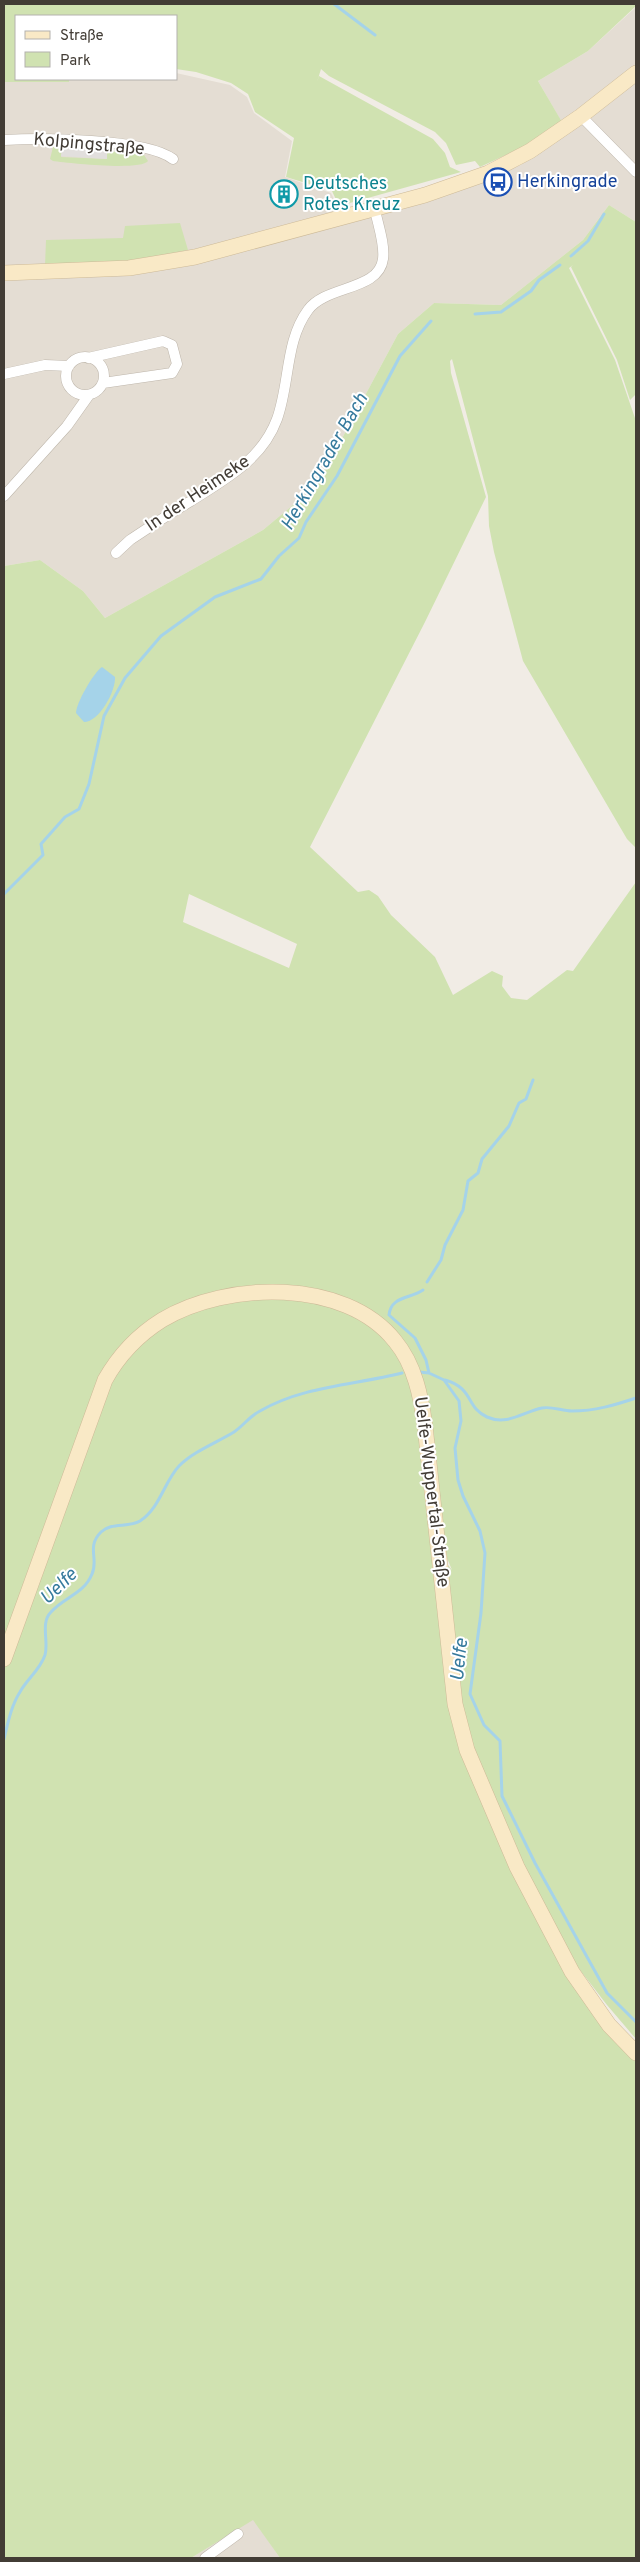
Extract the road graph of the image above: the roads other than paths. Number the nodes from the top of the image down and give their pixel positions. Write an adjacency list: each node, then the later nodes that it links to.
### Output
1 (636, 73): 2 (main road)
2 (581, 116): 5 (street); 6 (main road)
3 (4, 140): 4 (street, Kolpingstraße)
4 (173, 159)
5 (636, 172)
6 (375, 210): 7 (main road); 14 (street, In der Heimeke)
7 (4, 273)
8 (88, 358): 9 (street); 11 (street); 11 (street)
9 (69, 366): 10 (street); 12 (street)
10 (4, 374)
11 (103, 383): 12 (street)
12 (89, 395): 13 (street)
13 (4, 496)
14 (116, 553)
15 (4, 1659): 16 (main road, Uelfe-Wuppertal-Straße)
16 (636, 2053)
17 (238, 2534): 18 (street)
18 (205, 2558)

